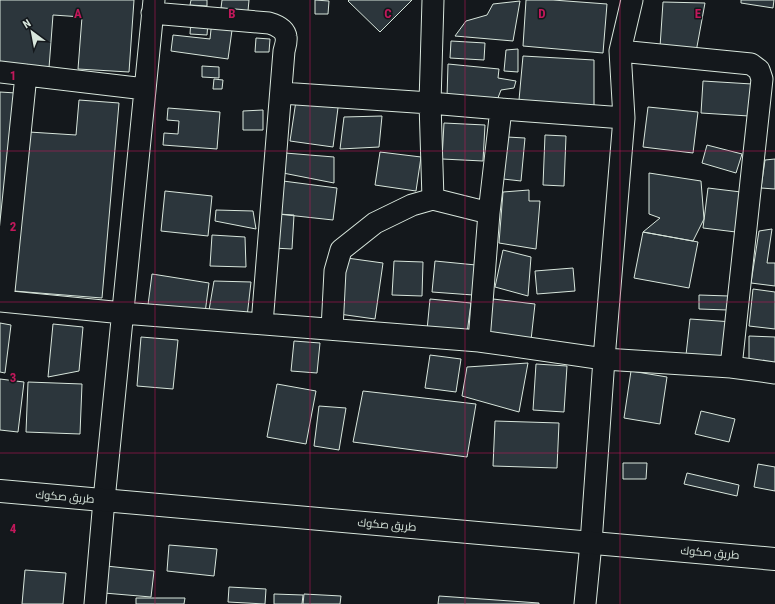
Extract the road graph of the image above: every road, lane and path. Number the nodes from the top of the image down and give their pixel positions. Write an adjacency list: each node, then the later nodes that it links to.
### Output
1 (433, 0): 9 (street)
2 (632, 0): 4 (street)
3 (153, 7): 7 (street); 8 (street)
4 (620, 51): 11 (street); 12 (street)
5 (0, 72): 6 (street)
6 (26, 75): 7 (street); 15 (street)
7 (145, 89): 16 (street)
8 (281, 93): 9 (street); 17 (street)
9 (430, 103): 10 (street); 13 (street)
10 (501, 109): 11 (street); 14 (street)
11 (624, 118): 20 (street)
12 (766, 119): 21 (street)
13 (433, 199): 14 (street); 18 (street)
14 (489, 213): 19 (street)
15 (1, 301): 16 (street)
16 (123, 313): 17 (street); 24 (street)
17 (262, 324): 18 (street)
18 (332, 329): 19 (street)
19 (479, 341): 20 (street)
20 (604, 359): 21 (street); 25 (street)
21 (731, 367): 22 (street)
22 (775, 373)
23 (0, 491): 24 (street, طريق صكوك)
24 (104, 500): 25 (street, طريق صكوك); 27 (street)
25 (591, 543): 26 (street, طريق صكوك); 28 (street)
26 (775, 559)
27 (95, 604)
28 (585, 604)

